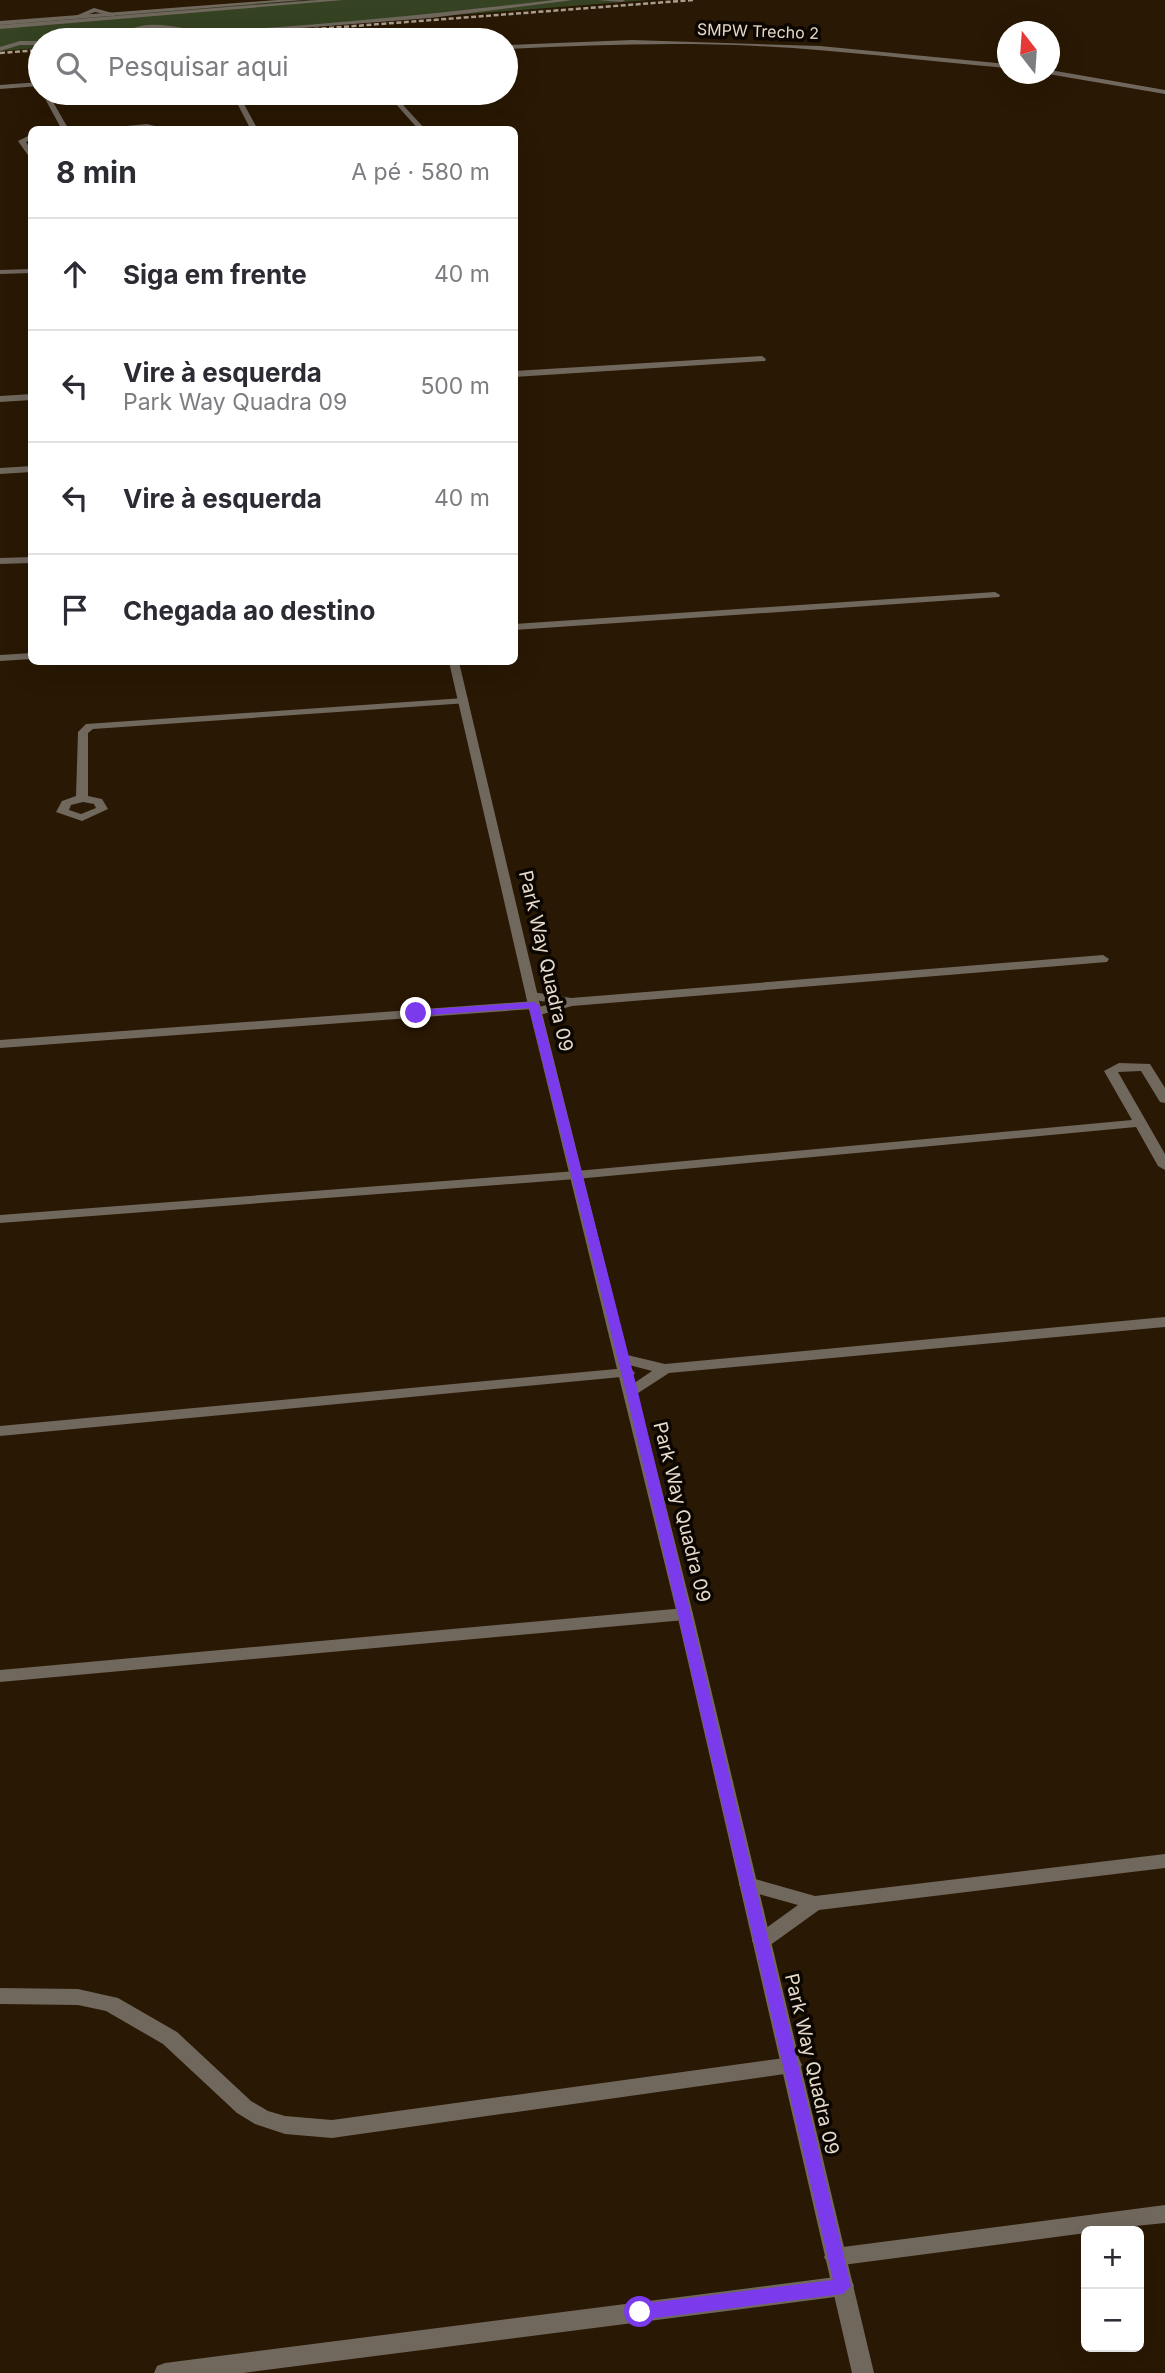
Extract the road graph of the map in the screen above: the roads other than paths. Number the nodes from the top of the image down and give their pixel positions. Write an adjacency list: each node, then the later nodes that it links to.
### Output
1 (301, 0): 8 (street)
2 (341, 0): 10 (street)
3 (570, 0): 13 (street)
4 (600, 0): 5 (street)
5 (622, 0)
6 (87, 1): 7 (street)
7 (94, 10): 8 (street); 9 (street)
8 (113, 14): 9 (street)
9 (76, 17): 10 (street)
10 (0, 25)
11 (138, 28): 12 (street)
12 (162, 28)
13 (275, 28)
14 (28, 42): 16 (street)
15 (518, 47): 17 (street, SMPW Trecho 2)
16 (0, 49)
17 (997, 65)
18 (1060, 74): 21 (street)
19 (28, 85): 20 (street)
20 (0, 87)
21 (1165, 92)
22 (52, 105): 25 (street)
23 (239, 105): 26 (street)
24 (400, 105): 27 (street)
25 (64, 126)
26 (252, 126)
27 (419, 126)
28 (28, 138): 29 (street)
29 (28, 152)
30 (28, 271): 31 (street)
31 (0, 272)
32 (762, 359): 33 (street)
33 (518, 374)
34 (28, 397): 35 (street)
35 (0, 399)
36 (28, 469): 37 (street)
37 (0, 471)
38 (28, 560): 39 (street)
39 (0, 561)
40 (995, 595): 41 (street)
41 (518, 627)
42 (28, 656): 43 (street)
43 (0, 658)
44 (455, 665): 45 (street, Park Way Quadra 09)
45 (464, 701): 46 (street); 48 (street, Park Way Quadra 09)
46 (82, 798)
47 (1103, 959): 48 (street)
48 (534, 1004): 49 (street); 53 (street, Park Way Quadra 09)
49 (0, 1044)
50 (1165, 1099): 51 (street)
51 (1140, 1123): 52 (street); 53 (street)
52 (1165, 1166)
53 (576, 1175): 54 (street); 56 (street, Park Way Quadra 09)
54 (0, 1219)
55 (1165, 1322): 57 (street)
56 (625, 1366): 57 (street); 58 (street, Park Way Quadra 09); 59 (street)
57 (665, 1369): 58 (street)
58 (632, 1392): 60 (street, Park Way Quadra 09)
59 (0, 1431)
60 (685, 1614): 61 (street); 63 (street, Park Way Quadra 09)
61 (0, 1676)
62 (1165, 1861): 64 (street)
63 (748, 1884): 64 (street); 65 (street, Park Way Quadra 09)
64 (815, 1903): 65 (street)
65 (762, 1941): 67 (street, Park Way Quadra 09)
66 (0, 1996): 67 (street)
67 (792, 2066): 69 (street, Park Way Quadra 09)
68 (1165, 2214): 69 (street)
69 (835, 2257): 70 (street, Park Way Quadra 09)
70 (843, 2286): 71 (street); 72 (street, Park Way Quadra 09)
71 (165, 2373)
72 (863, 2373)

